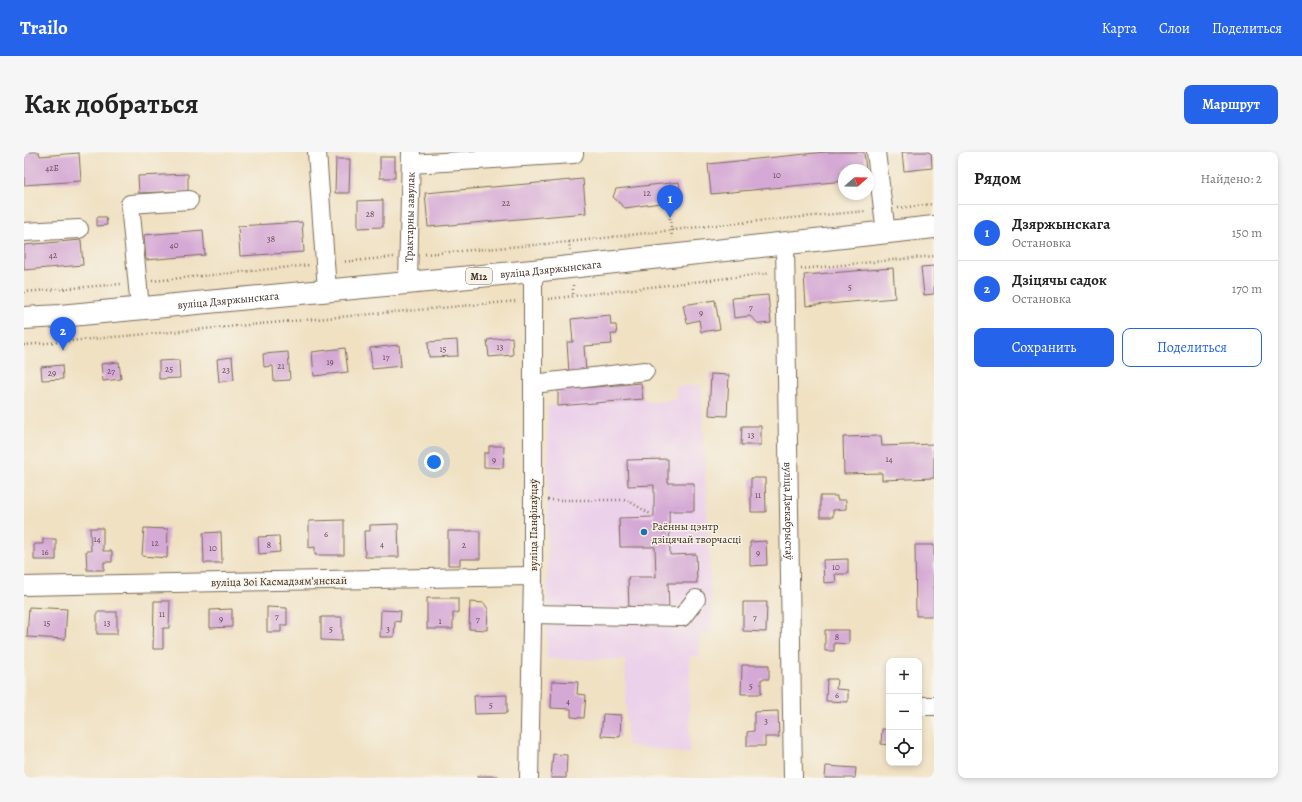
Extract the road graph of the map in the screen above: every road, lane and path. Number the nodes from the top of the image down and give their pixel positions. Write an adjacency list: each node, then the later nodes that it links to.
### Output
1 (317, 152): 16 (street)
2 (574, 152): 4 (street)
3 (876, 152): 7 (street)
4 (411, 158): 14 (street, Трактарны завулак)
5 (189, 200): 20 (street)
6 (934, 204): 7 (path)
7 (883, 209): 11 (street); 12 (path)
8 (934, 227): 11 (main road, вуліца Дзяржынскага / М12)
9 (79, 228): 10 (street)
10 (24, 232)
11 (886, 233): 13 (main road, вуліца Дзяржынскага / М12)
12 (569, 242)
13 (785, 244): 17 (street, вуліца Дзекабрыстаў); 18 (main road, вуліца Дзяржынскага / М12)
14 (409, 256): 16 (path); 19 (street, Трактарны завулак)
15 (934, 256): 17 (path)
16 (325, 263): 20 (path); 21 (street)
17 (786, 270): 23 (path); 38 (street, вуліца Дзекабрыстаў)
18 (533, 271): 19 (main road, вуліца Дзяржынскага / М12); 23 (street, вуліца Панфілаўцаў)
19 (408, 282): 21 (main road, вуліца Дзяржынскага / М12)
20 (137, 283): 22 (path); 24 (street)
21 (327, 290): 24 (main road, вуліца Дзяржынскага / М12)
22 (24, 292)
23 (534, 300): 26 (path); 28 (street, вуліца Панфілаўцаў)
24 (140, 308): 25 (main road, вуліца Дзяржынскага / М12)
25 (24, 318)
26 (24, 346)
27 (646, 371): 28 (street)
28 (533, 384): 31 (street, вуліца Панфілаўцаў)
29 (543, 500): 30 (path)
30 (652, 515)
31 (533, 576): 32 (street, вуліца Зоі Касмадзямʼянскай); 34 (street, вуліца Панфілаўцаў)
32 (24, 586)
33 (696, 599): 34 (street)
34 (532, 614): 37 (street, вуліца Панфілаўцаў)
35 (922, 706): 36 (street)
36 (934, 706)
37 (529, 778)
38 (793, 778)

